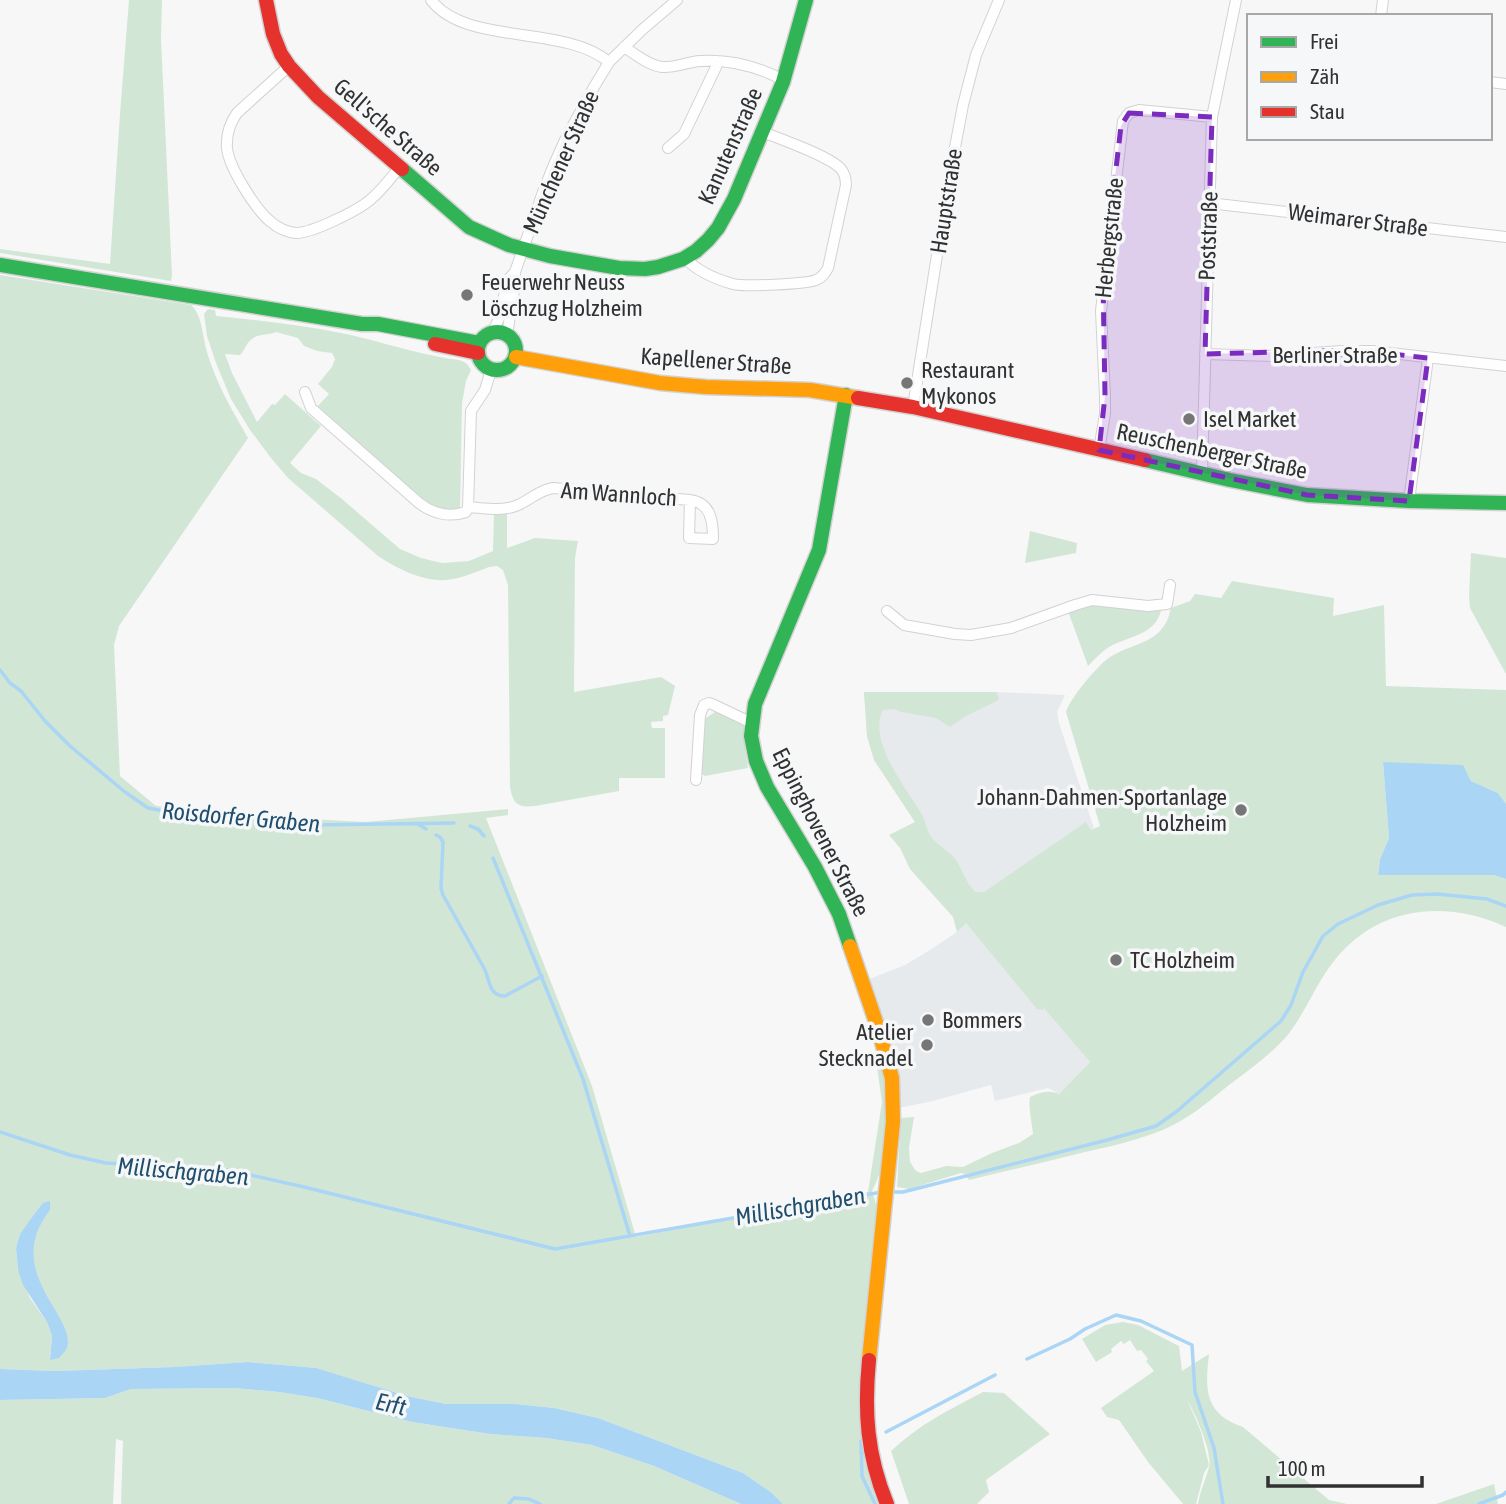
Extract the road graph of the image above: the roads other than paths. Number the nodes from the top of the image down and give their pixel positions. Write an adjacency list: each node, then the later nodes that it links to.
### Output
1 (266, 0): 10 (main road, Gell'sche Straße)
2 (431, 0): 9 (street)
3 (677, 0): 7 (street, Münchener Straße)
4 (806, 0): 11 (main road, Kanutenstraße)
5 (999, 0): 30 (street, Hauptstraße)
6 (1236, 0): 12 (street, Poststraße)
7 (624, 47): 8 (street, Kanutenstraße); 9 (street, Münchener Straße)
8 (716, 61): 11 (street, Kanutenstraße); 14 (street, Kanutenstraße)
9 (609, 62): 18 (street, Münchener Straße)
10 (289, 66): 15 (main road, Gell'sche Straße); 15 (street)
11 (783, 80): 13 (main road, Kanutenstraße)
12 (1212, 117): 16 (street, Poststraße); 31 (street, Herbergstraße)
13 (763, 132): 19 (main road, Kanutenstraße); 19 (street)
14 (668, 148)
15 (399, 168): 18 (main road, Gell'sche Straße)
16 (1209, 203): 17 (street, Weimarer Straße); 23 (street, Poststraße)
17 (1506, 237)
18 (522, 250): 19 (main road, Kanutenstraße); 21 (street, Münchener Straße)
19 (685, 258)
20 (0, 265): 22 (main road)
21 (500, 333): 22 (main road); 24 (main road)
22 (479, 348): 27 (main road)
23 (1205, 354): 25 (street, Berliner Straße); 32 (street, Poststraße)
24 (516, 357): 27 (main road); 29 (main road, Kapellener Straße)
25 (1428, 358): 26 (street, Berliner Straße); 34 (street)
26 (1506, 366)
27 (491, 370): 36 (street)
28 (305, 392): 36 (street, Am Wannloch)
29 (846, 395): 30 (main road, Kapellener Straße); 39 (main road, Eppinghovener Straße)
30 (913, 407): 31 (main road, Reuschenberger Straße)
31 (1099, 450): 32 (main road, Reuschenberger Straße)
32 (1202, 474): 34 (main road, Reuschenberger Straße)
33 (690, 500): 36 (street, Am Wannloch)
34 (1409, 501): 35 (main road, Reuschenberger Straße)
35 (1506, 503)
36 (468, 507)
37 (1170, 585): 38 (street)
38 (887, 611)
39 (752, 723): 40 (street); 41 (main road, Eppinghovener Straße)
40 (696, 780)
41 (887, 1504)

